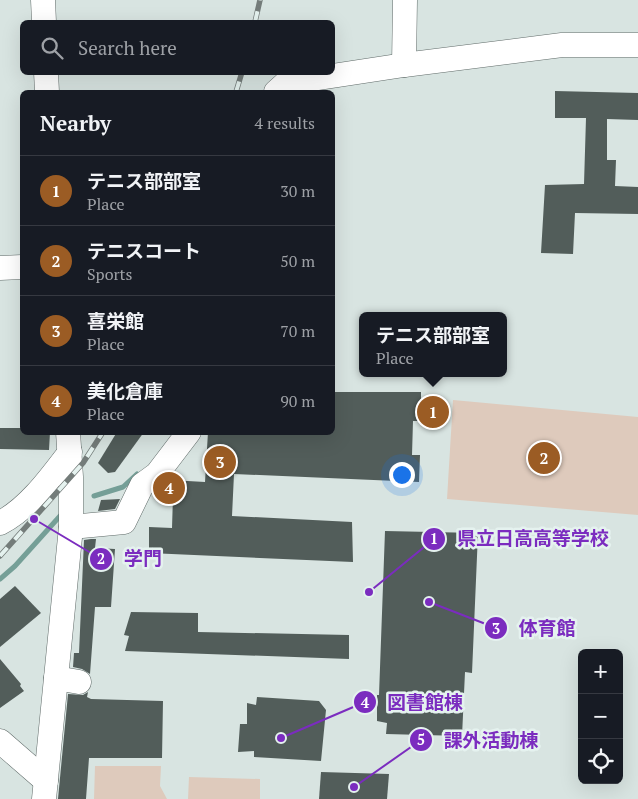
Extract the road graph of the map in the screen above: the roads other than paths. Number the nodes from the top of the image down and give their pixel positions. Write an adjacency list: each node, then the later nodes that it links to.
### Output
1 (43, 0): 3 (street)
2 (404, 0): 5 (street)
3 (44, 20)
4 (638, 45): 5 (street)
5 (404, 65): 8 (street)
6 (46, 75): 7 (street)
7 (47, 90)
8 (278, 90)
9 (20, 267): 10 (street)
10 (0, 268)
11 (187, 435): 14 (street)
12 (69, 442): 13 (street); 14 (street)
13 (0, 522)
14 (71, 527): 16 (street)
15 (0, 741): 16 (street)
16 (45, 790)

